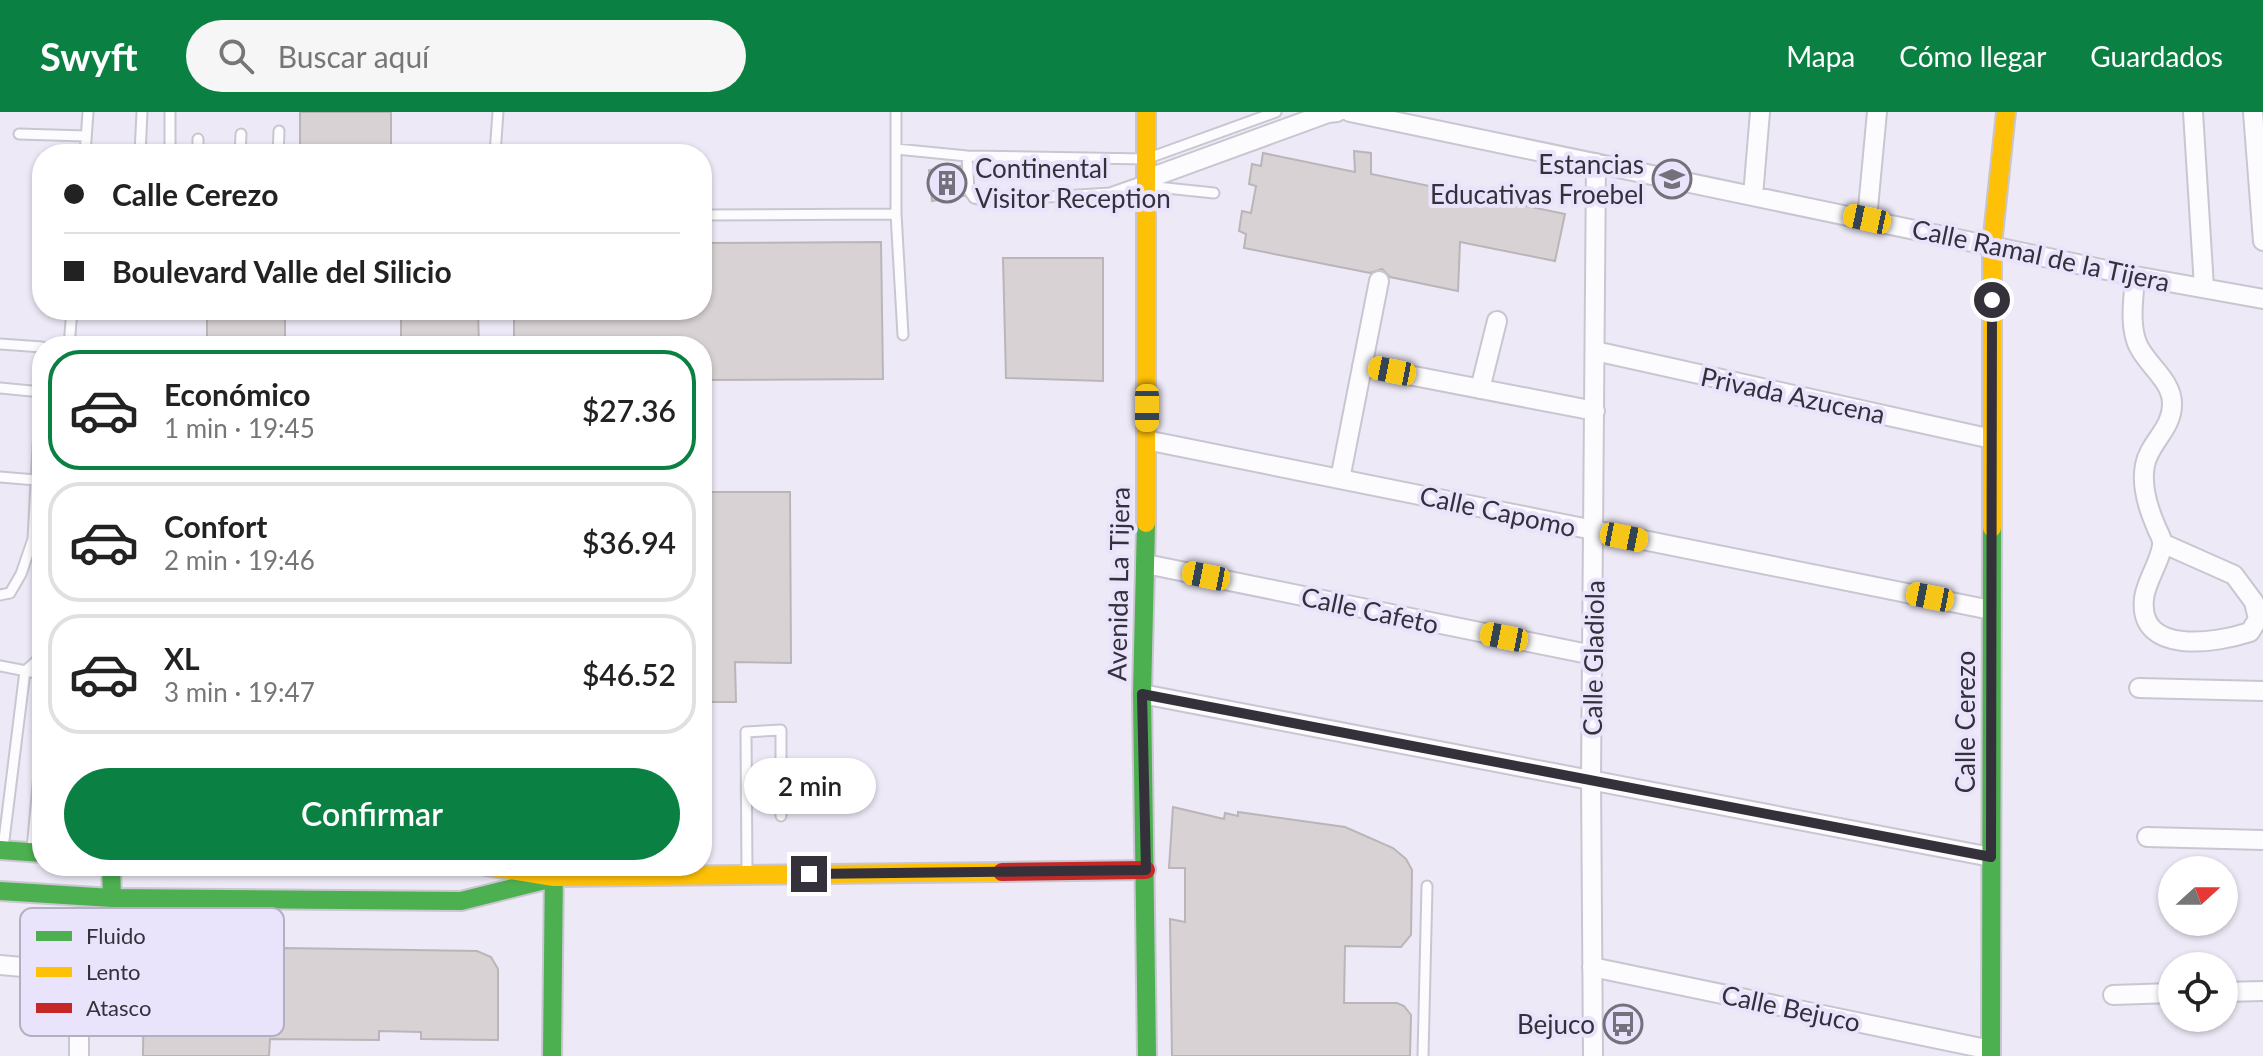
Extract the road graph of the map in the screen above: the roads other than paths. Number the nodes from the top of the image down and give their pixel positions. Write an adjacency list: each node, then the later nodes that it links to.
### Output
1 (88, 112): 18 (lane)
2 (142, 112): 21 (lane)
3 (170, 112): 22 (lane)
4 (498, 112): 26 (lane)
5 (896, 112): 27 (lane)
6 (1146, 112): 29 (main road, Avenida La Tijera)
7 (1276, 112): 29 (lane)
8 (1337, 112): 31 (street)
9 (1350, 112): 30 (street, Calle Ramal de la Tijera)
10 (1760, 112): 33 (street)
11 (1877, 112): 36 (street)
12 (2006, 112): 38 (main road, Calle Cerezo)
13 (2193, 112): 41 (street)
14 (2253, 112): 37 (street)
15 (279, 131): 25 (lane)
16 (19, 134): 18 (lane)
17 (241, 134): 24 (lane)
18 (86, 136): 20 (lane)
19 (198, 139): 23 (lane)
20 (86, 144)
21 (140, 144)
22 (170, 144)
23 (198, 144)
24 (240, 144)
25 (278, 144)
26 (496, 144)
27 (896, 149): 28 (lane); 34 (lane)
28 (967, 156): 29 (lane); 31 (lane)
29 (1146, 159): 31 (main road, Avenida La Tijera)
30 (1596, 163): 33 (street, Calle Ramal de la Tijera); 47 (street, Calle Gladiola)
31 (1147, 182): 32 (lane); 54 (main road, Avenida La Tijera)
32 (1214, 193)
33 (1753, 196): 36 (street, Calle Ramal de la Tijera)
34 (896, 214): 35 (lane); 44 (lane)
35 (712, 215)
36 (1867, 219): 38 (street, Calle Ramal de la Tijera)
37 (2263, 241)
38 (1992, 245): 39 (street, Calle Ramal de la Tijera); 53 (main road, Calle Cerezo)
39 (2135, 276): 41 (street, Calle Ramal de la Tijera); 60 (street)
40 (1379, 281): 48 (street)
41 (2204, 287): 42 (street, Calle Ramal de la Tijera)
42 (2263, 299)
43 (1497, 321): 50 (street)
44 (903, 335)
45 (0, 344): 46 (lane)
46 (32, 346)
47 (1595, 351): 52 (street, Calle Gladiola); 53 (street, Privada Azucena)
48 (1362, 366): 50 (street); 56 (street)
49 (0, 388): 51 (lane)
50 (1480, 389): 52 (street)
51 (32, 391)
52 (1595, 411): 58 (street, Calle Gladiola)
53 (1992, 439): 63 (main road, Calle Cerezo)
54 (1146, 440): 56 (street, Calle Capomo); 61 (main road, Avenida La Tijera)
55 (0, 477): 57 (lane)
56 (1340, 479): 58 (street, Calle Capomo)
57 (32, 480)
58 (1594, 531): 63 (street, Calle Capomo); 64 (street, Calle Gladiola)
59 (32, 542): 62 (lane)
60 (2162, 543): 60 (street)
61 (1146, 564): 64 (street, Calle Cafeto); 71 (main road, Avenida La Tijera)
62 (0, 595)
63 (1991, 610): 78 (main road, Calle Cerezo)
64 (1593, 655): 72 (street, Calle Gladiola)
65 (32, 665): 67 (lane)
66 (0, 666): 67 (lane)
67 (25, 671): 68 (lane); 76 (lane)
68 (32, 672)
69 (2139, 688): 70 (street)
70 (2263, 691)
71 (1142, 694): 72 (street); 79 (main road, Avenida La Tijera)
72 (1591, 779): 78 (street); 90 (street, Calle Gladiola)
73 (781, 816): 81 (lane)
74 (2147, 837): 75 (street)
75 (2263, 840)
76 (2, 850): 77 (main road)
77 (32, 853)
78 (1991, 857): 95 (main road, Calle Cerezo)
79 (1146, 870): 81 (main road); 97 (main road, Avenida La Tijera)
80 (712, 873): 81 (main road)
81 (747, 875)
82 (111, 876): 87 (main road)
83 (541, 876): 87 (main road)
84 (554, 876): 96 (main road)
85 (1427, 886): 98 (lane)
86 (0, 891): 87 (main road)
87 (112, 898)
88 (0, 965): 89 (street)
89 (20, 967)
90 (1592, 967): 95 (street, Calle Bejuco); 99 (street, Calle Gladiola)
91 (2263, 991): 92 (street)
92 (2238, 992)
93 (2158, 993): 94 (street)
94 (2113, 995)
95 (1991, 1053)
96 (552, 1056)
97 (1147, 1056)
98 (1423, 1056)
99 (1593, 1056)

